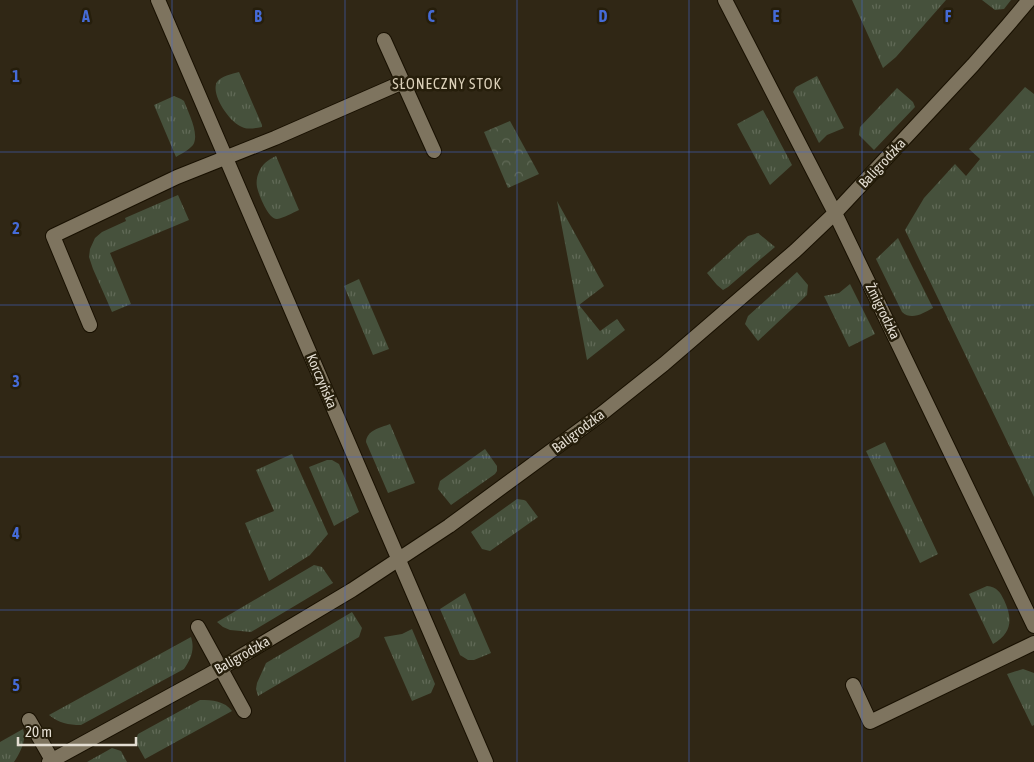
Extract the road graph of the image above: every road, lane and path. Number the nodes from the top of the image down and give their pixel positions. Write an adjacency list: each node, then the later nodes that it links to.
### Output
1 (158, 0): 7 (street, Korczyńska)
2 (725, 0): 8 (street, Żmigrodzka)
3 (1029, 0): 8 (street, Baligrodzka)
4 (384, 40): 5 (street)
5 (403, 82): 6 (street); 7 (street)
6 (434, 151)
7 (226, 157): 9 (street); 10 (street, Korczyńska)
8 (835, 213): 10 (street, Baligrodzka); 11 (street, Żmigrodzka)
9 (90, 326)
10 (399, 560): 14 (street, Baligrodzka); 19 (street, Korczyńska)
11 (1034, 626)
12 (198, 627): 14 (street)
13 (1034, 643): 15 (street)
14 (221, 668): 16 (street); 18 (street, Baligrodzka)
15 (852, 685)
16 (244, 711)
17 (29, 720): 18 (street)
18 (51, 761)
19 (486, 762)

